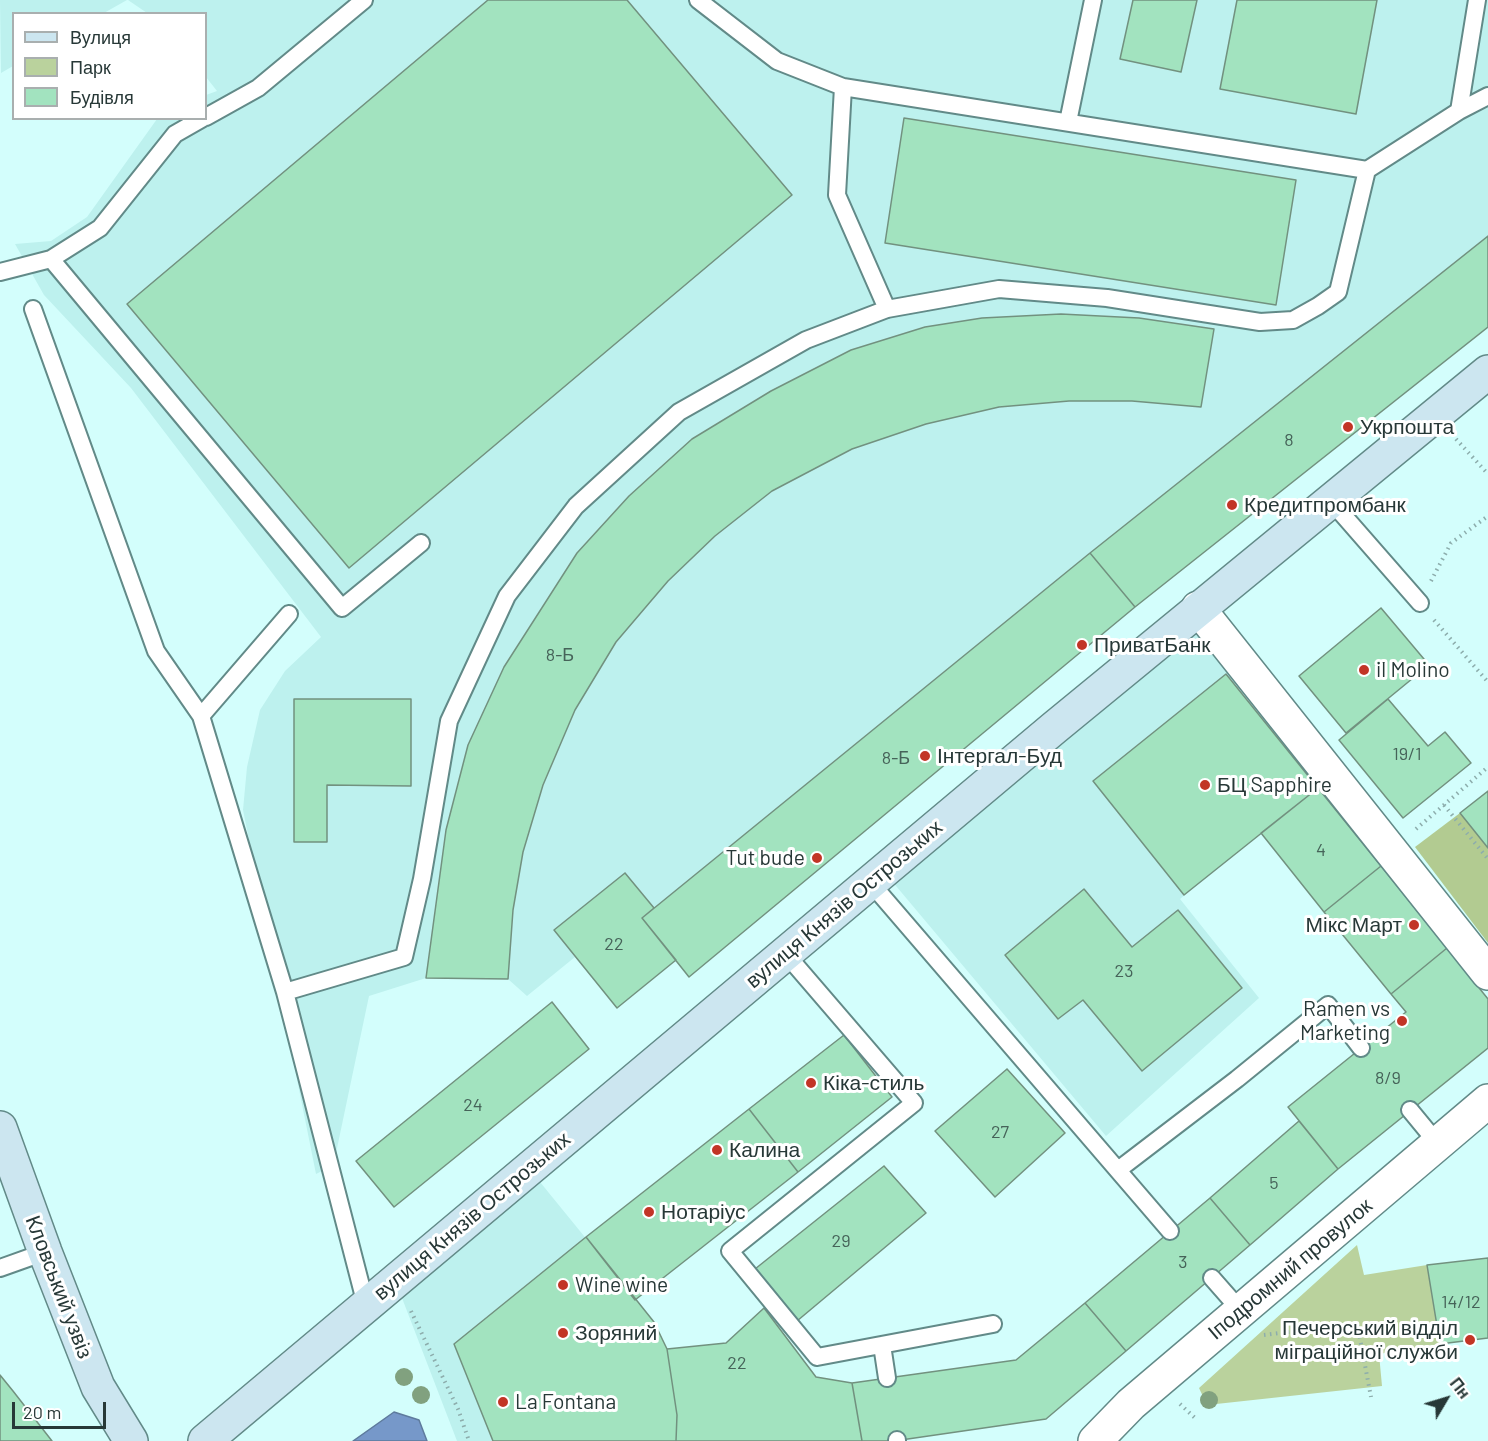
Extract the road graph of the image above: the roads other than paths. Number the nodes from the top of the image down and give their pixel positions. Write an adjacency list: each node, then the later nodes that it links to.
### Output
1 (364, 0): 8 (lane)
2 (698, 0): 5 (lane)
3 (1093, 0): 10 (lane)
4 (1478, 0): 7 (lane)
5 (843, 87): 10 (lane); 15 (lane)
6 (1488, 96): 7 (lane)
7 (1459, 111): 11 (lane)
8 (207, 116)
9 (200, 120): 12 (lane)
10 (1068, 122): 11 (lane)
11 (1367, 170): 15 (lane)
12 (51, 259): 13 (lane); 18 (lane)
13 (0, 272)
14 (33, 309): 22 (lane)
15 (887, 309): 26 (lane)
16 (1488, 372): 17 (main road, вулиця Князів Острозьких)
17 (1330, 500): 19 (lane); 20 (main road, вулиця Князів Острозьких)
18 (421, 543)
19 (1420, 603)
20 (1198, 608): 23 (main road, вулиця Князів Острозьких); 25 (street)
21 (289, 614): 22 (lane)
22 (201, 716): 26 (lane)
23 (870, 882): 24 (main road, вулиця Князів Острозьких); 32 (lane)
24 (785, 953): 37 (main road, вулиця Князів Острозьких); 40 (lane)
25 (1488, 972)
26 (285, 992): 37 (lane)
27 (1361, 1048): 32 (lane)
28 (1410, 1110): 31 (lane)
29 (1485, 1110): 31 (street, Іподромний провулок)
30 (0, 1128): 34 (main road, Кловський узвіз)
31 (1438, 1144): 38 (street, Іподромний провулок)
32 (1118, 1170): 33 (lane)
33 (1170, 1231)
34 (45, 1252): 35 (lane); 42 (main road, Кловський узвіз)
35 (0, 1268)
36 (1212, 1278): 38 (lane)
37 (366, 1305): 43 (main road, вулиця Князів Острозьких)
38 (1249, 1321): 44 (street, Іподромний провулок)
39 (993, 1324): 40 (lane)
40 (882, 1345): 41 (lane)
41 (887, 1378)
42 (131, 1441)
43 (205, 1441)
44 (1095, 1441)

